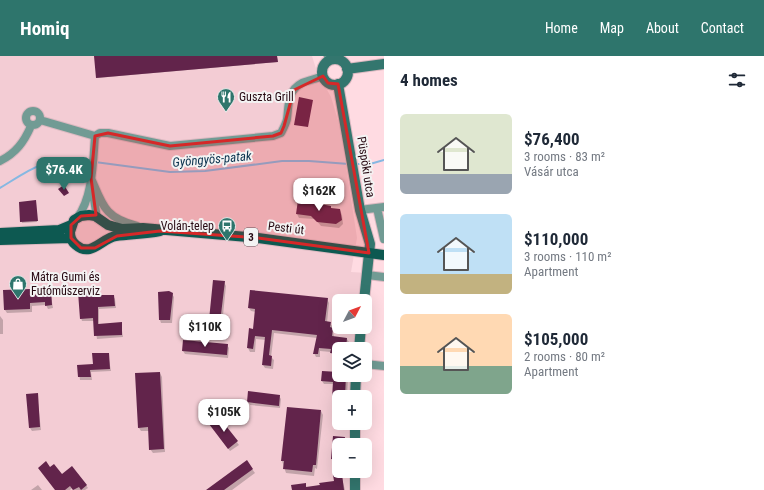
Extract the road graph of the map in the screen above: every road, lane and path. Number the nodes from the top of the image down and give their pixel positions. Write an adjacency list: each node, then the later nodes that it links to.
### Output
1 (330, 58): 3 (street); 4 (street)
2 (384, 64): 3 (street)
3 (352, 68): 5 (street)
4 (323, 76): 5 (street); 8 (street)
5 (338, 84): 12 (street, Püspöki utca)
6 (40, 120): 7 (street); 7 (street); 8 (street)
7 (31, 126): 9 (street)
8 (94, 136): 10 (street)
9 (0, 161)
10 (91, 176): 13 (street); 14 (street); 15 (street)
11 (381, 207): 12 (street); 19 (street)
12 (360, 210): 22 (street, Püspöki utca)
13 (100, 220): 14 (main road, Pesti út / 3); 15 (main road, Pesti út / 3); 21 (main road)
14 (74, 221): 17 (main road, Pesti út / 3); 18 (main road)
15 (143, 228): 16 (main road, Pesti út / 3)
16 (160, 231): 21 (main road, Pesti út / 3); 22 (main road, Pesti út / 3)
17 (0, 232)
18 (71, 238): 20 (main road); 21 (main road, Pesti út / 3)
19 (384, 239)
20 (0, 240)
21 (100, 244)
22 (369, 253): 23 (main road, Pesti út / 3); 24 (street, Püspöki utca)
23 (384, 255)
24 (367, 275): 25 (street); 26 (street, Püspöki utca)
25 (384, 277)
26 (365, 294)
27 (372, 365): 28 (street)
28 (384, 366)
29 (355, 478): 30 (street)
30 (355, 490)

